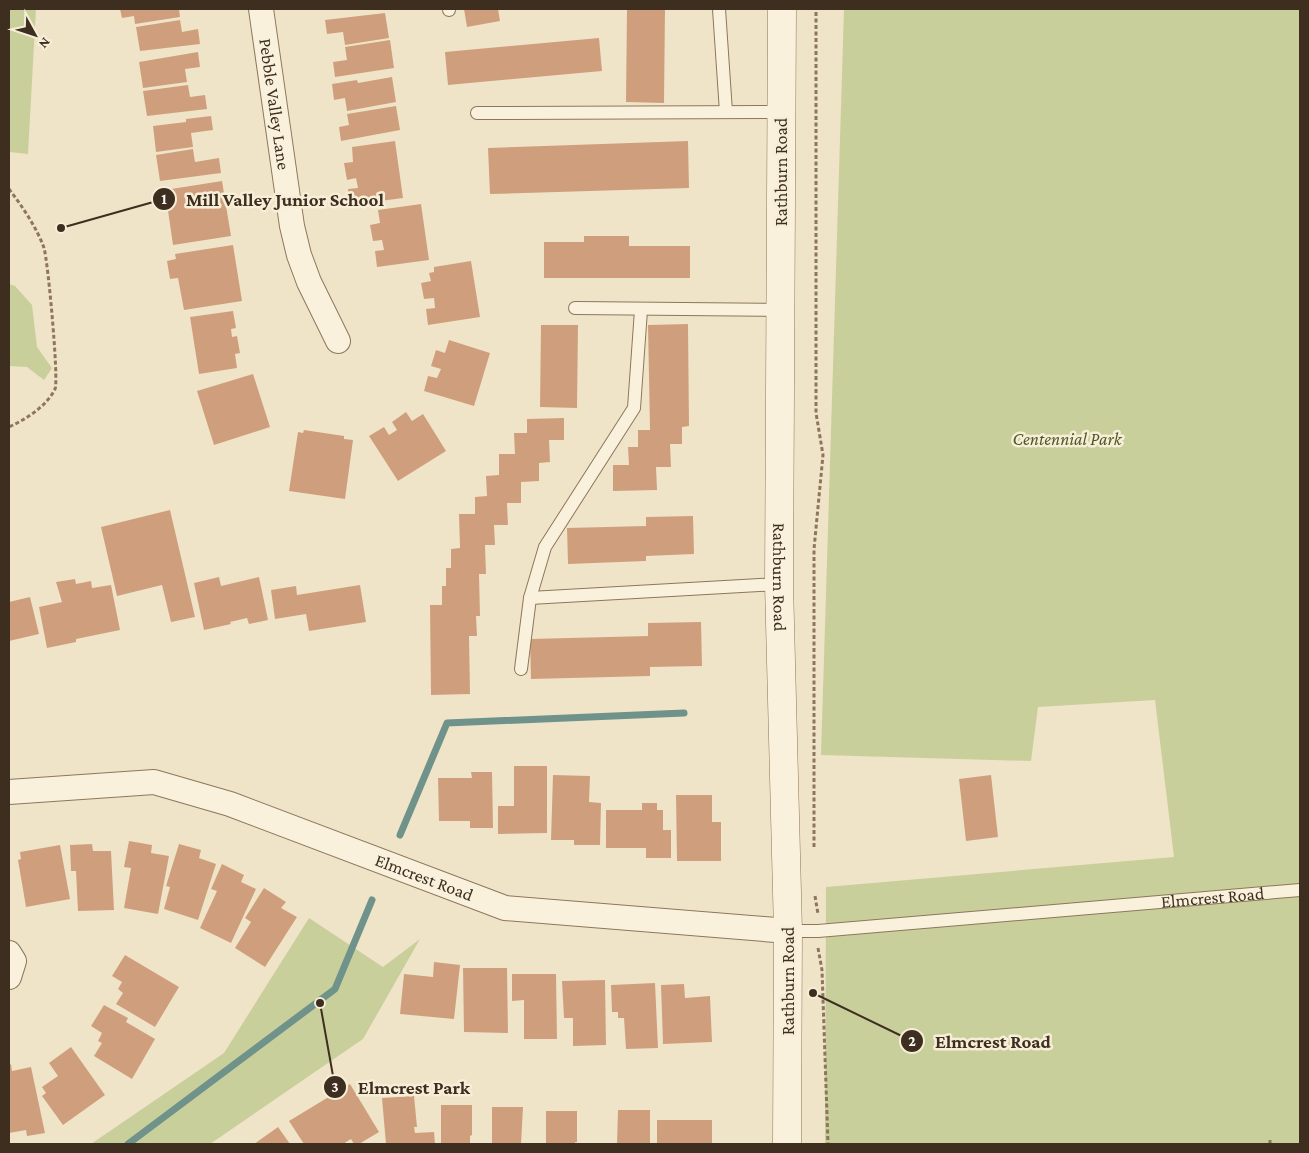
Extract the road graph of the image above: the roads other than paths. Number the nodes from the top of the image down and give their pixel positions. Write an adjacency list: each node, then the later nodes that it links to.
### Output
1 (261, 9): 10 (street, Pebble Valley Lane)
2 (719, 9): 4 (lane)
3 (782, 9): 5 (street, Rathburn Road)
4 (726, 112): 5 (lane); 6 (lane)
5 (782, 112): 9 (street, Rathburn Road)
6 (477, 113)
7 (575, 308): 8 (lane)
8 (641, 310): 9 (lane); 12 (lane)
9 (781, 310): 11 (street, Rathburn Road)
10 (338, 341)
11 (779, 584): 12 (lane); 16 (street, Rathburn Road)
12 (530, 598): 13 (lane)
13 (521, 669)
14 (9, 792): 16 (street, Elmcrest Road)
15 (1300, 890): 16 (lane, Elmcrest Road)
16 (788, 931): 19 (street, Rathburn Road)
17 (9, 953): 18 (street)
18 (9, 977)
19 (787, 1144)

